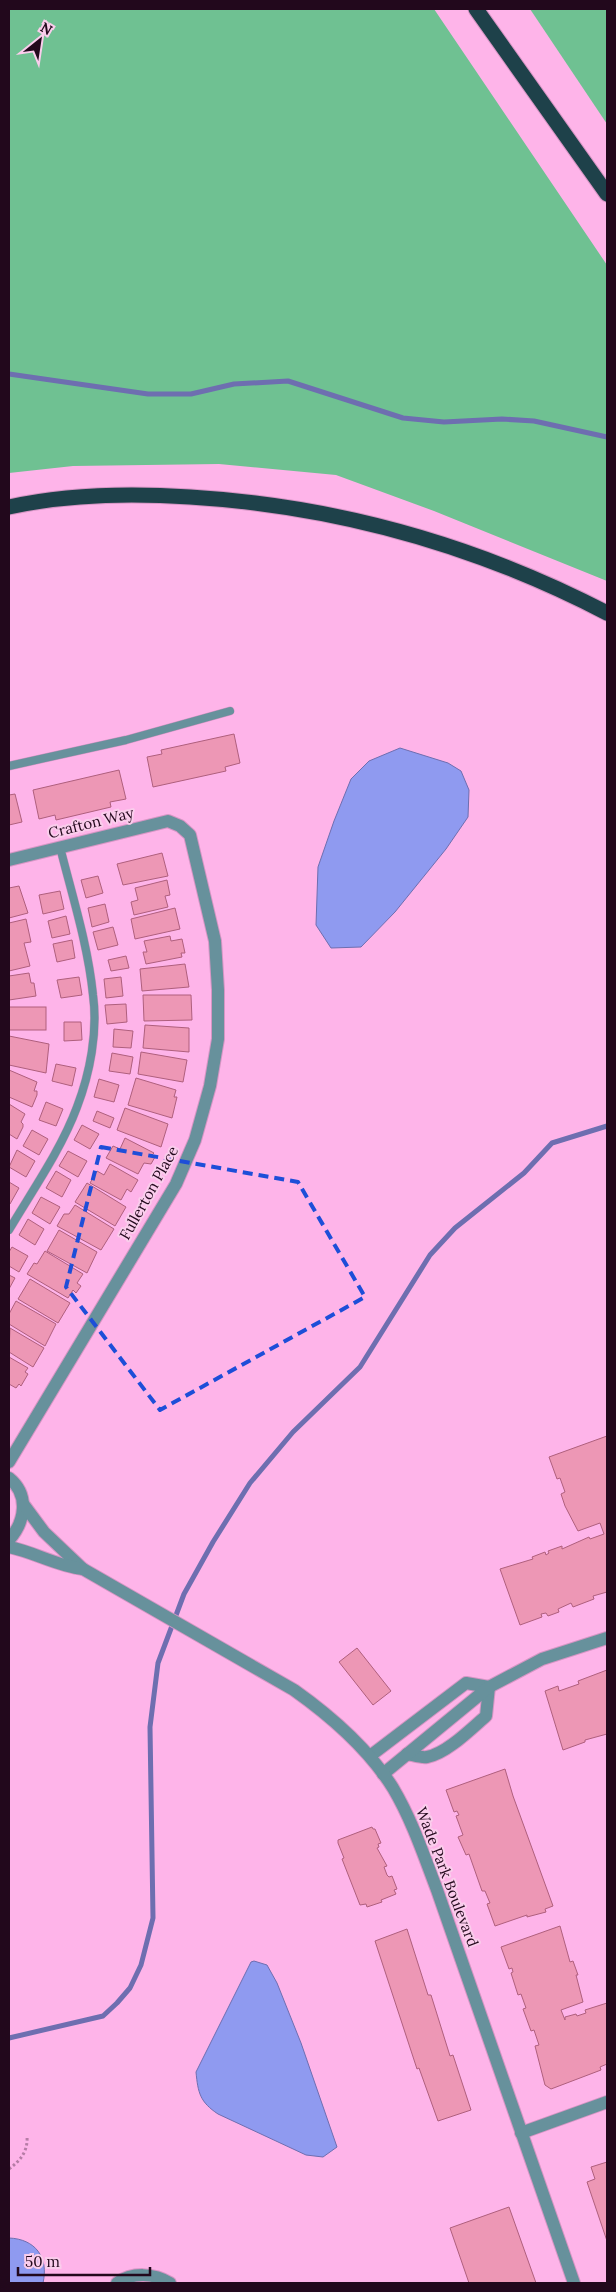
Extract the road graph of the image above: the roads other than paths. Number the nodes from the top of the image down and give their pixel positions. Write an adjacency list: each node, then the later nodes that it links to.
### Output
1 (476, 9): 2 (highway)
2 (607, 194)
3 (9, 507): 4 (highway)
4 (607, 613)
5 (230, 711): 6 (lane)
6 (9, 766)
7 (180, 826): 8 (street, Crafton Way); 11 (street, Fullerton Place)
8 (60, 847): 9 (street, Crafton Way); 10 (lane)
9 (9, 860)
10 (9, 1230)
11 (9, 1462)
12 (9, 1478): 13 (street, Wade Park Boulevard)
13 (24, 1505): 14 (street); 16 (street, Wade Park Boulevard)
14 (9, 1540)
15 (9, 1547): 16 (street, Wade Park Boulevard)
16 (83, 1569): 23 (street, Wade Park Boulevard)
17 (607, 1638): 18 (street)
18 (489, 1687): 19 (street); 20 (street); 21 (street)
19 (424, 1714): 20 (street); 23 (street)
20 (437, 1729): 21 (street); 22 (street)
21 (449, 1745): 22 (street)
22 (407, 1754): 24 (street)
23 (370, 1756): 24 (street, Wade Park Boulevard)
24 (383, 1774): 26 (street, Wade Park Boulevard)
25 (607, 2102): 26 (street)
26 (521, 2133): 29 (street, Wade Park Boulevard)
27 (117, 2283): 28 (street)
28 (170, 2283)
29 (574, 2283)

